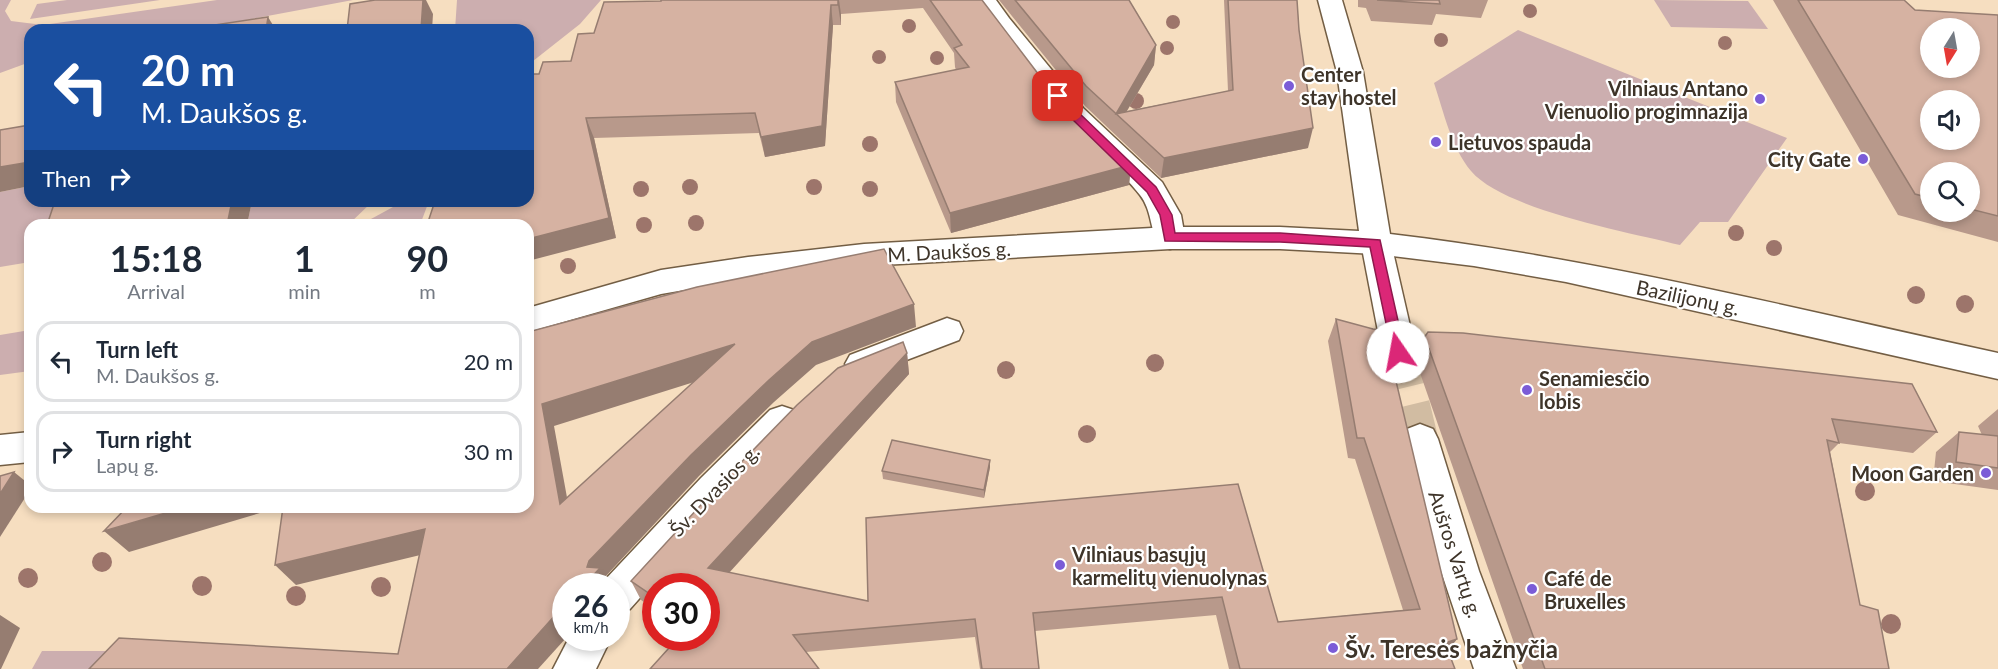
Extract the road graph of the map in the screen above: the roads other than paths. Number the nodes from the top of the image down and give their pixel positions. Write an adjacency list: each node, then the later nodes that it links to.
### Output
1 (984, 0): 3 (main road)
2 (1330, 0): 4 (main road)
3 (1170, 238): 4 (main road, M. Daukšos g.); 5 (main road, M. Daukšos g.)
4 (1376, 243): 7 (main road); 8 (main road, Bazilijonų g.)
5 (534, 318)
6 (947, 331): 12 (main road, Šv. Dvasios g.)
7 (1398, 352)
8 (1998, 366)
9 (1420, 439): 15 (main road, Aušros Vartų g.)
10 (24, 448): 11 (main road)
11 (0, 450)
12 (630, 581)
13 (584, 651): 14 (main road)
14 (574, 669)
15 (1495, 669)

